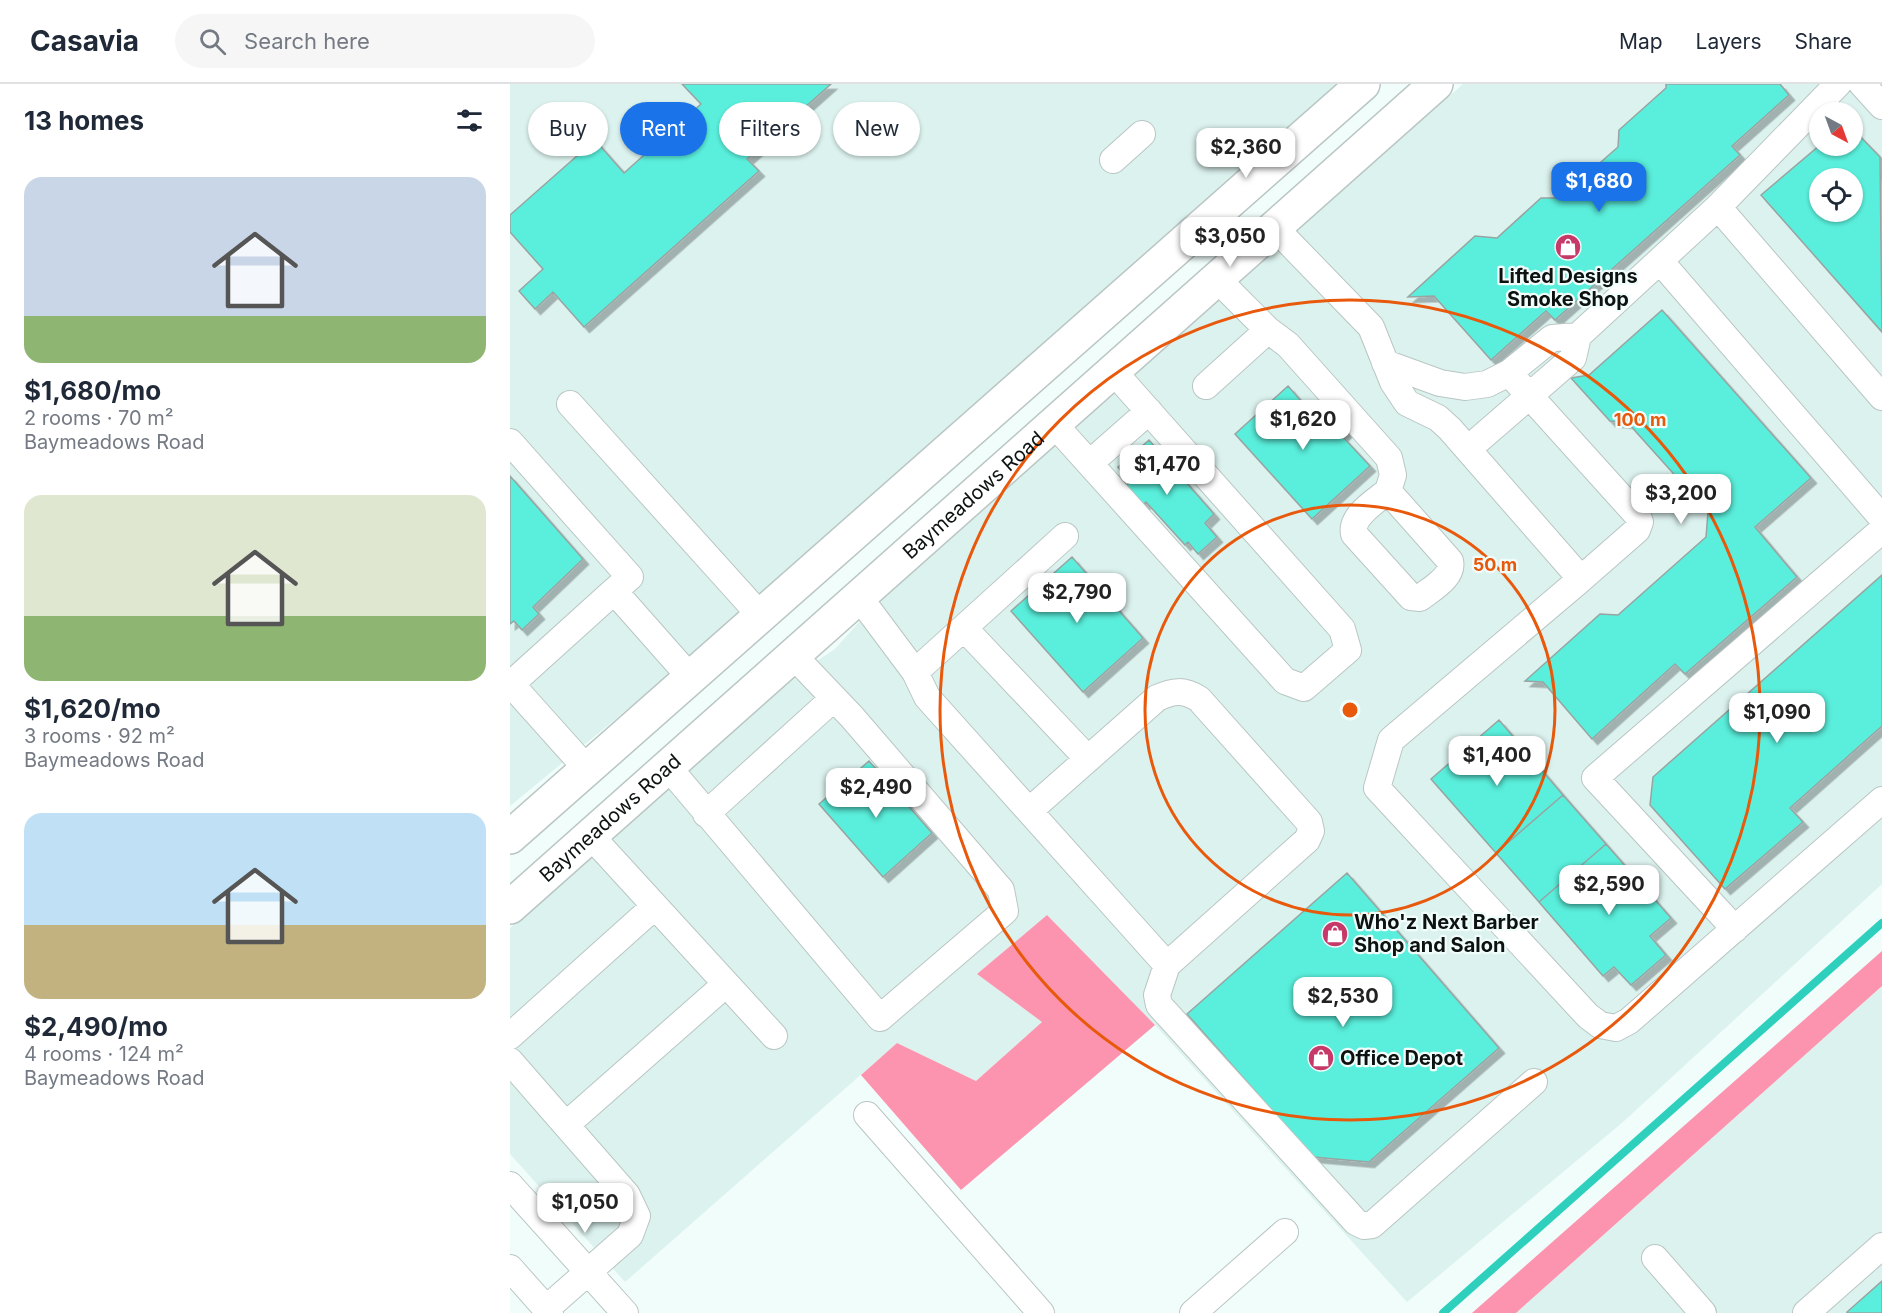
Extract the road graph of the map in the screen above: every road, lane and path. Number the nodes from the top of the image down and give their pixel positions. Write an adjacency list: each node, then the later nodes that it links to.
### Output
1 (1363, 84): 7 (main road)
2 (1436, 84): 10 (main road, Baymeadows Road)
3 (1838, 84): 9 (street)
4 (1862, 84): 5 (street)
5 (1882, 106)
6 (1143, 134): 8 (street)
7 (1299, 141): 10 (main road); 11 (main road)
8 (1113, 160)
9 (1718, 207): 12 (street); 22 (street)
10 (1275, 228): 13 (main road, Baymeadows Road); 17 (street)
11 (1201, 229): 14 (main road); 36 (main road)
12 (1660, 261): 16 (street); 30 (street)
13 (1218, 280): 14 (main road, Baymeadows Road); 15 (street)
14 (1189, 304): 18 (main road, Baymeadows Road)
15 (1268, 330): 20 (street); 29 (street)
16 (1578, 336): 19 (street); 21 (street)
17 (1385, 363): 19 (street); 27 (street)
18 (1113, 371): 24 (street); 25 (main road, Baymeadows Road)
19 (1509, 373): 21 (street)
20 (1206, 386)
21 (1529, 397): 27 (street); 33 (street)
22 (1882, 397)
23 (570, 404): 36 (street)
24 (1149, 411): 28 (street); 28 (street)
25 (1054, 424): 28 (street); 35 (main road, Baymeadows Road)
26 (510, 442): 34 (street)
27 (1468, 449): 33 (street)
28 (1090, 463)
29 (1388, 491)
30 (1882, 518)
31 (1882, 530): 53 (street)
32 (1065, 536): 37 (street)
33 (1581, 579): 53 (street)
34 (614, 591): 40 (street); 41 (street)
35 (859, 597): 38 (main road, Baymeadows Road); 39 (street)
36 (760, 615): 40 (main road)
37 (964, 628): 39 (street); 43 (street)
38 (793, 655): 42 (street); 44 (main road, Baymeadows Road)
39 (915, 672): 47 (street)
40 (690, 677): 45 (main road)
41 (510, 684): 45 (street)
42 (834, 698): 48 (street); 48 (street)
43 (1088, 759): 47 (street); 54 (street)
44 (668, 767): 48 (street); 49 (main road, Baymeadows Road)
45 (586, 769): 50 (main road)
46 (1882, 800): 53 (street)
47 (1029, 811): 54 (street)
48 (706, 814)
49 (590, 835): 51 (street); 52 (main road, Baymeadows Road)
50 (510, 837)
51 (655, 906): 55 (street); 56 (street)
52 (510, 907)
53 (1735, 929)
54 (1167, 965): 59 (street)
55 (726, 984): 57 (street); 61 (street)
56 (510, 1036)
57 (774, 1036)
58 (510, 1061): 61 (street)
59 (1534, 1082)
60 (867, 1115): 70 (street)
61 (567, 1124): 67 (street)
62 (510, 1185): 67 (street)
63 (1285, 1232): 71 (street)
64 (1882, 1246): 73 (street)
65 (1655, 1258): 72 (street)
66 (510, 1268): 68 (street)
67 (590, 1271): 68 (street); 69 (street)
68 (548, 1311)
69 (625, 1313)
70 (1041, 1313)
71 (1193, 1313)
72 (1703, 1313)
73 (1806, 1313)

